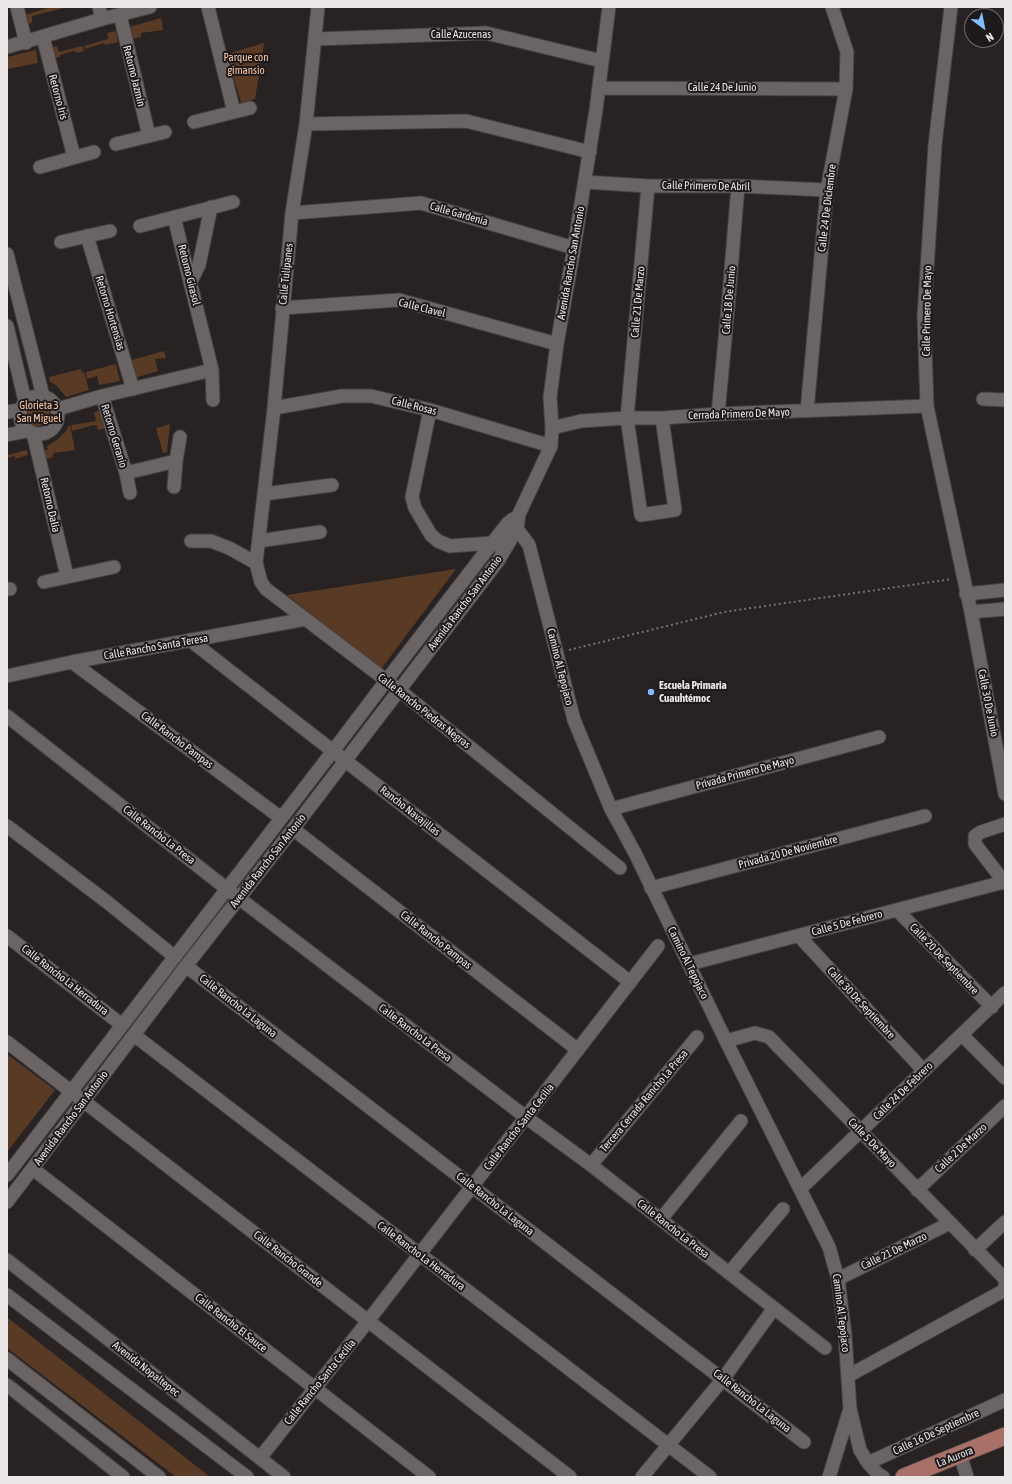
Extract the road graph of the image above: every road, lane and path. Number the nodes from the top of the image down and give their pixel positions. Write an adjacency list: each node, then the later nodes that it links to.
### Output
1 (17, 7): 12 (street)
2 (150, 7): 9 (street)
3 (208, 7): 18 (street)
4 (318, 7): 11 (street, Calle Tulipanes)
5 (609, 7): 14 (street, Avenida Rancho San Antonio)
6 (832, 7): 16 (street, Calle 24 De Diciembre)
7 (950, 7): 54 (street, Calle Primero De Mayo)
8 (100, 13): 9 (street); 10 (street)
9 (120, 15): 22 (street, Retorno Jazmín)
10 (43, 37): 12 (street); 26 (street, Retorno Iris)
11 (316, 39): 14 (street, Calle Azucenas); 20 (street, Calle Tulipanes)
12 (26, 42): 13 (street)
13 (7, 47)
14 (602, 61): 15 (street, Avenida Rancho San Antonio)
15 (599, 88): 16 (street, Calle 24 De Junio); 25 (street, Avenida Rancho San Antonio)
16 (846, 89): 31 (street, Calle 24 De Diciembre)
17 (250, 108): 18 (street)
18 (234, 112): 19 (street)
19 (194, 122)
20 (306, 124): 25 (street); 34 (street, Calle Tulipanes)
21 (165, 132): 22 (street)
22 (149, 136): 23 (street)
23 (116, 144)
24 (94, 152): 26 (street)
25 (590, 152): 28 (street, Avenida Rancho San Antonio)
26 (74, 157): 27 (street)
27 (40, 167)
28 (585, 182): 29 (street, Calle Primero De Abril); 40 (street, Avenida Rancho San Antonio)
29 (648, 186): 30 (street, Calle Primero De Abril); 61 (street, Calle 21 De Marzo)
30 (738, 186): 31 (street, Calle Primero De Abril); 60 (street, Calle 18 De Junio)
31 (827, 190): 58 (street, Calle 24 De Diciembre)
32 (233, 202): 33 (street)
33 (211, 207): 35 (street); 42 (street)
34 (292, 213): 40 (street, Calle Gardenia); 43 (street, Calle Tulipanes)
35 (174, 217): 36 (street); 42 (street, Retorno Girasol)
36 (140, 226)
37 (110, 232): 38 (street)
38 (87, 236): 39 (street); 47 (street, Retorno Hortensias)
39 (61, 242)
40 (574, 248): 45 (street, Avenida Rancho San Antonio)
41 (7, 254): 48 (street)
42 (191, 281): 46 (street, Retorno Girasol)
43 (282, 308): 45 (street, Calle Clavel); 55 (street, Calle Tulipanes)
44 (7, 326): 53 (street)
45 (557, 344): 63 (street, Avenida Rancho San Antonio)
46 (212, 370): 47 (street); 51 (street, Retorno Girasol)
47 (133, 389): 49 (street)
48 (43, 396): 53 (street); 56 (street)
49 (102, 396): 56 (street); 69 (street, Retorno Geranio)
50 (983, 399): 52 (street)
51 (213, 400)
52 (1005, 400)
53 (23, 406): 59 (street); 64 (street)
54 (927, 406): 58 (street, Cerrada Primero De Mayo); 83 (street, Calle Primero De Mayo)
55 (274, 408): 57 (street, Calle Rosas); 73 (street, Calle Tulipanes)
56 (58, 409): 64 (street)
57 (430, 410): 67 (street, Calle Rosas); 78 (street)
58 (807, 411): 60 (street, Cerrada Primero De Mayo)
59 (7, 412)
60 (718, 414): 62 (street, Cerrada Primero De Mayo)
61 (627, 418): 62 (street, Cerrada Primero De Mayo); 62 (street, Calle 21 De Marzo); 63 (street, Cerrada Primero De Mayo)
62 (662, 418)
63 (552, 428): 67 (street, Avenida Rancho San Antonio)
64 (30, 432): 65 (street); 82 (street, Retorno Dalia)
65 (7, 435)
66 (180, 437): 68 (street)
67 (551, 446): 74 (street, Avenida Rancho San Antonio)
68 (176, 461): 69 (street, Retorno Geranio); 71 (street)
69 (126, 473): 72 (street)
70 (332, 485): 73 (street)
71 (174, 487)
72 (130, 493)
73 (264, 494): 77 (street, Calle Tulipanes)
74 (512, 527): 78 (street, Avenida Rancho San Antonio); 79 (street, Avenida Rancho San Antonio); 91 (street, Camino Al Tepojaco)
75 (320, 532): 77 (street)
76 (191, 540): 80 (street)
77 (259, 541): 80 (street, Calle Rancho Piedras Negras)
78 (492, 543): 79 (street); 94 (street, Avenida Rancho San Antonio)
79 (505, 548): 95 (street, Avenida Rancho San Antonio)
80 (256, 563): 89 (street, Calle Rancho Piedras Negras)
81 (114, 567): 82 (street)
82 (67, 576): 84 (street)
83 (963, 578): 86 (street, Calle Primero De Mayo); 91 (path)
84 (44, 582)
85 (1005, 590): 86 (street)
86 (966, 594): 88 (street, Calle Primero De Mayo)
87 (1005, 609): 88 (street)
88 (971, 612): 100 (street, Calle 30 De Junio)
89 (306, 619): 90 (street, Calle Rancho Santa Teresa); 94 (street, Calle Rancho Piedras Negras)
90 (190, 640): 92 (street, Calle Rancho Santa Teresa); 98 (street, Rancho Navajillas)
91 (557, 653): 101 (street, Camino Al Tepojaco)
92 (72, 662): 93 (street, Calle Rancho Santa Teresa); 103 (street, Calle Rancho Pampas)
93 (7, 676)
94 (386, 680): 95 (street, Calle Rancho Piedras Negras); 98 (street, Avenida Rancho San Antonio)
95 (399, 690): 99 (street, Avenida Rancho San Antonio); 107 (street, Calle Rancho Piedras Negras)
96 (7, 716): 110 (street, Calle Rancho La Presa)
97 (879, 737): 101 (street, Privada Primero De Mayo)
98 (333, 751): 99 (street, Rancho Navajillas); 103 (street, Avenida Rancho San Antonio)
99 (345, 761): 106 (street, Avenida Rancho San Antonio); 119 (street, Rancho Navajillas)
100 (1005, 794)
101 (611, 810): 109 (street, Camino Al Tepojaco)
102 (925, 816): 109 (street, Privada 20 De Noviembre)
103 (281, 818): 110 (street, Avenida Rancho San Antonio)
104 (1005, 824): 108 (street)
105 (7, 826): 116 (street)
106 (293, 830): 111 (street, Avenida Rancho San Antonio); 128 (street, Calle Rancho Pampas)
107 (620, 868)
108 (1005, 883): 112 (street, Calle 5 De Febrero)
109 (652, 888): 117 (street, Camino Al Tepojaco)
110 (227, 889): 111 (street, Calle Rancho La Presa); 116 (street, Avenida Rancho San Antonio)
111 (239, 898): 118 (street, Avenida Rancho San Antonio); 134 (street, Calle Rancho La Presa)
112 (897, 910): 114 (street, Calle 5 De Febrero); 121 (street, Calle 20 De Septiembre)
113 (7, 936): 122 (street, Calle Rancho La Herradura)
114 (799, 936): 117 (street, Calle 5 De Febrero); 129 (street, Calle 30 De Septiembre)
115 (658, 946): 119 (street, Calle Rancho Santa Cecilia)
116 (175, 957): 122 (street, Avenida Rancho San Antonio)
117 (689, 964): 126 (street, Camino Al Tepojaco)
118 (186, 966): 123 (street, Avenida Rancho San Antonio); 140 (street, Calle Rancho La Laguna)
119 (630, 982): 128 (street, Calle Rancho Santa Cecilia)
120 (1005, 993): 121 (street, Calle 24 De Febrero)
121 (992, 1007): 124 (street, Calle 24 De Febrero)
122 (122, 1025): 131 (street, Avenida Rancho San Antonio)
123 (134, 1035): 132 (street, Avenida Rancho San Antonio); 149 (street, Calle Rancho La Herradura)
124 (962, 1035): 129 (street, Calle 24 De Febrero); 130 (street)
125 (698, 1037): 137 (street, Tercera Cerrada Rancho La Presa)
126 (726, 1041): 136 (street, Calle 5 De Mayo); 141 (street, Camino Al Tepojaco)
127 (7, 1042): 131 (street, Calle Rancho Grande)
128 (578, 1050): 134 (street, Calle Rancho Santa Cecilia)
129 (924, 1071): 136 (street, Calle 24 De Febrero)
130 (1005, 1078)
131 (72, 1091): 132 (street, Calle Rancho Grande); 139 (street, Avenida Rancho San Antonio)
132 (84, 1100): 138 (street, Avenida Rancho San Antonio); 157 (street, Calle Rancho Grande)
133 (1005, 1106): 142 (street, Calle 2 De Marzo)
134 (527, 1118): 137 (street, Calle Rancho La Presa); 140 (street, Calle Rancho Santa Cecilia)
135 (741, 1121): 145 (street)
136 (861, 1131): 141 (street, Calle 24 De Febrero); 142 (street, Calle 5 De Mayo)
137 (591, 1165): 145 (street, Calle Rancho La Presa)
138 (33, 1169): 143 (street, Avenida Rancho San Antonio); 163 (street, Calle Rancho El Sauce)
139 (7, 1175)
140 (472, 1186): 149 (street, Calle Rancho Santa Cecilia); 161 (street, Calle Rancho La Laguna)
141 (800, 1189): 152 (street, Camino Al Tepojaco)
142 (918, 1190): 147 (street, Calle 5 De Mayo)
143 (7, 1202)
144 (783, 1209): 151 (street)
145 (661, 1220): 151 (street, Calle Rancho La Presa)
146 (1005, 1222): 148 (street)
147 (950, 1223): 148 (street, Calle 5 De Mayo); 152 (street, Calle 21 De Marzo)
148 (975, 1250): 153 (street, Calle 5 De Mayo)
149 (420, 1255): 157 (street, Calle Rancho Santa Cecilia); 168 (street, Calle Rancho La Herradura)
150 (7, 1260): 170 (street, Avenida Nopaltepec)
151 (729, 1273): 156 (street, Calle Rancho La Presa)
152 (838, 1279): 160 (street, Camino Al Tepojaco)
153 (1005, 1282)
154 (1005, 1286): 160 (street)
155 (7, 1295): 174 (street)
156 (774, 1308): 158 (street, Calle Rancho La Presa); 161 (street)
157 (368, 1321): 163 (street, Calle Rancho Santa Cecilia); 177 (street, Calle Rancho Grande)
158 (825, 1348)
159 (7, 1359): 173 (street)
160 (848, 1376): 165 (street, Camino Al Tepojaco)
161 (722, 1379): 167 (street, Calle Rancho La Laguna); 168 (street)
162 (7, 1385): 172 (street)
163 (315, 1389): 170 (street, Calle Rancho Santa Cecilia); 176 (street, Calle Rancho El Sauce)
164 (1005, 1400): 171 (street, Calle 16 De Septiembre)
165 (850, 1409): 171 (street, Camino Al Tepojaco); 180 (street, Camino Al Tepojaco)
166 (1005, 1436): 169 (main road, La Aurora)
167 (804, 1442)
168 (668, 1445): 178 (street); 179 (street, Calle Rancho La Herradura)
169 (960, 1454): 182 (main road, La Aurora); 183 (street)
170 (260, 1458): 175 (street, Avenida Nopaltepec)
171 (868, 1463): 181 (street, Camino Al Tepojaco)
172 (123, 1477)
173 (159, 1477)
174 (247, 1477)
175 (284, 1477)
176 (429, 1477)
177 (570, 1477)
178 (642, 1477)
179 (710, 1477)
180 (829, 1477)
181 (884, 1477)
182 (904, 1477)
183 (967, 1477)

